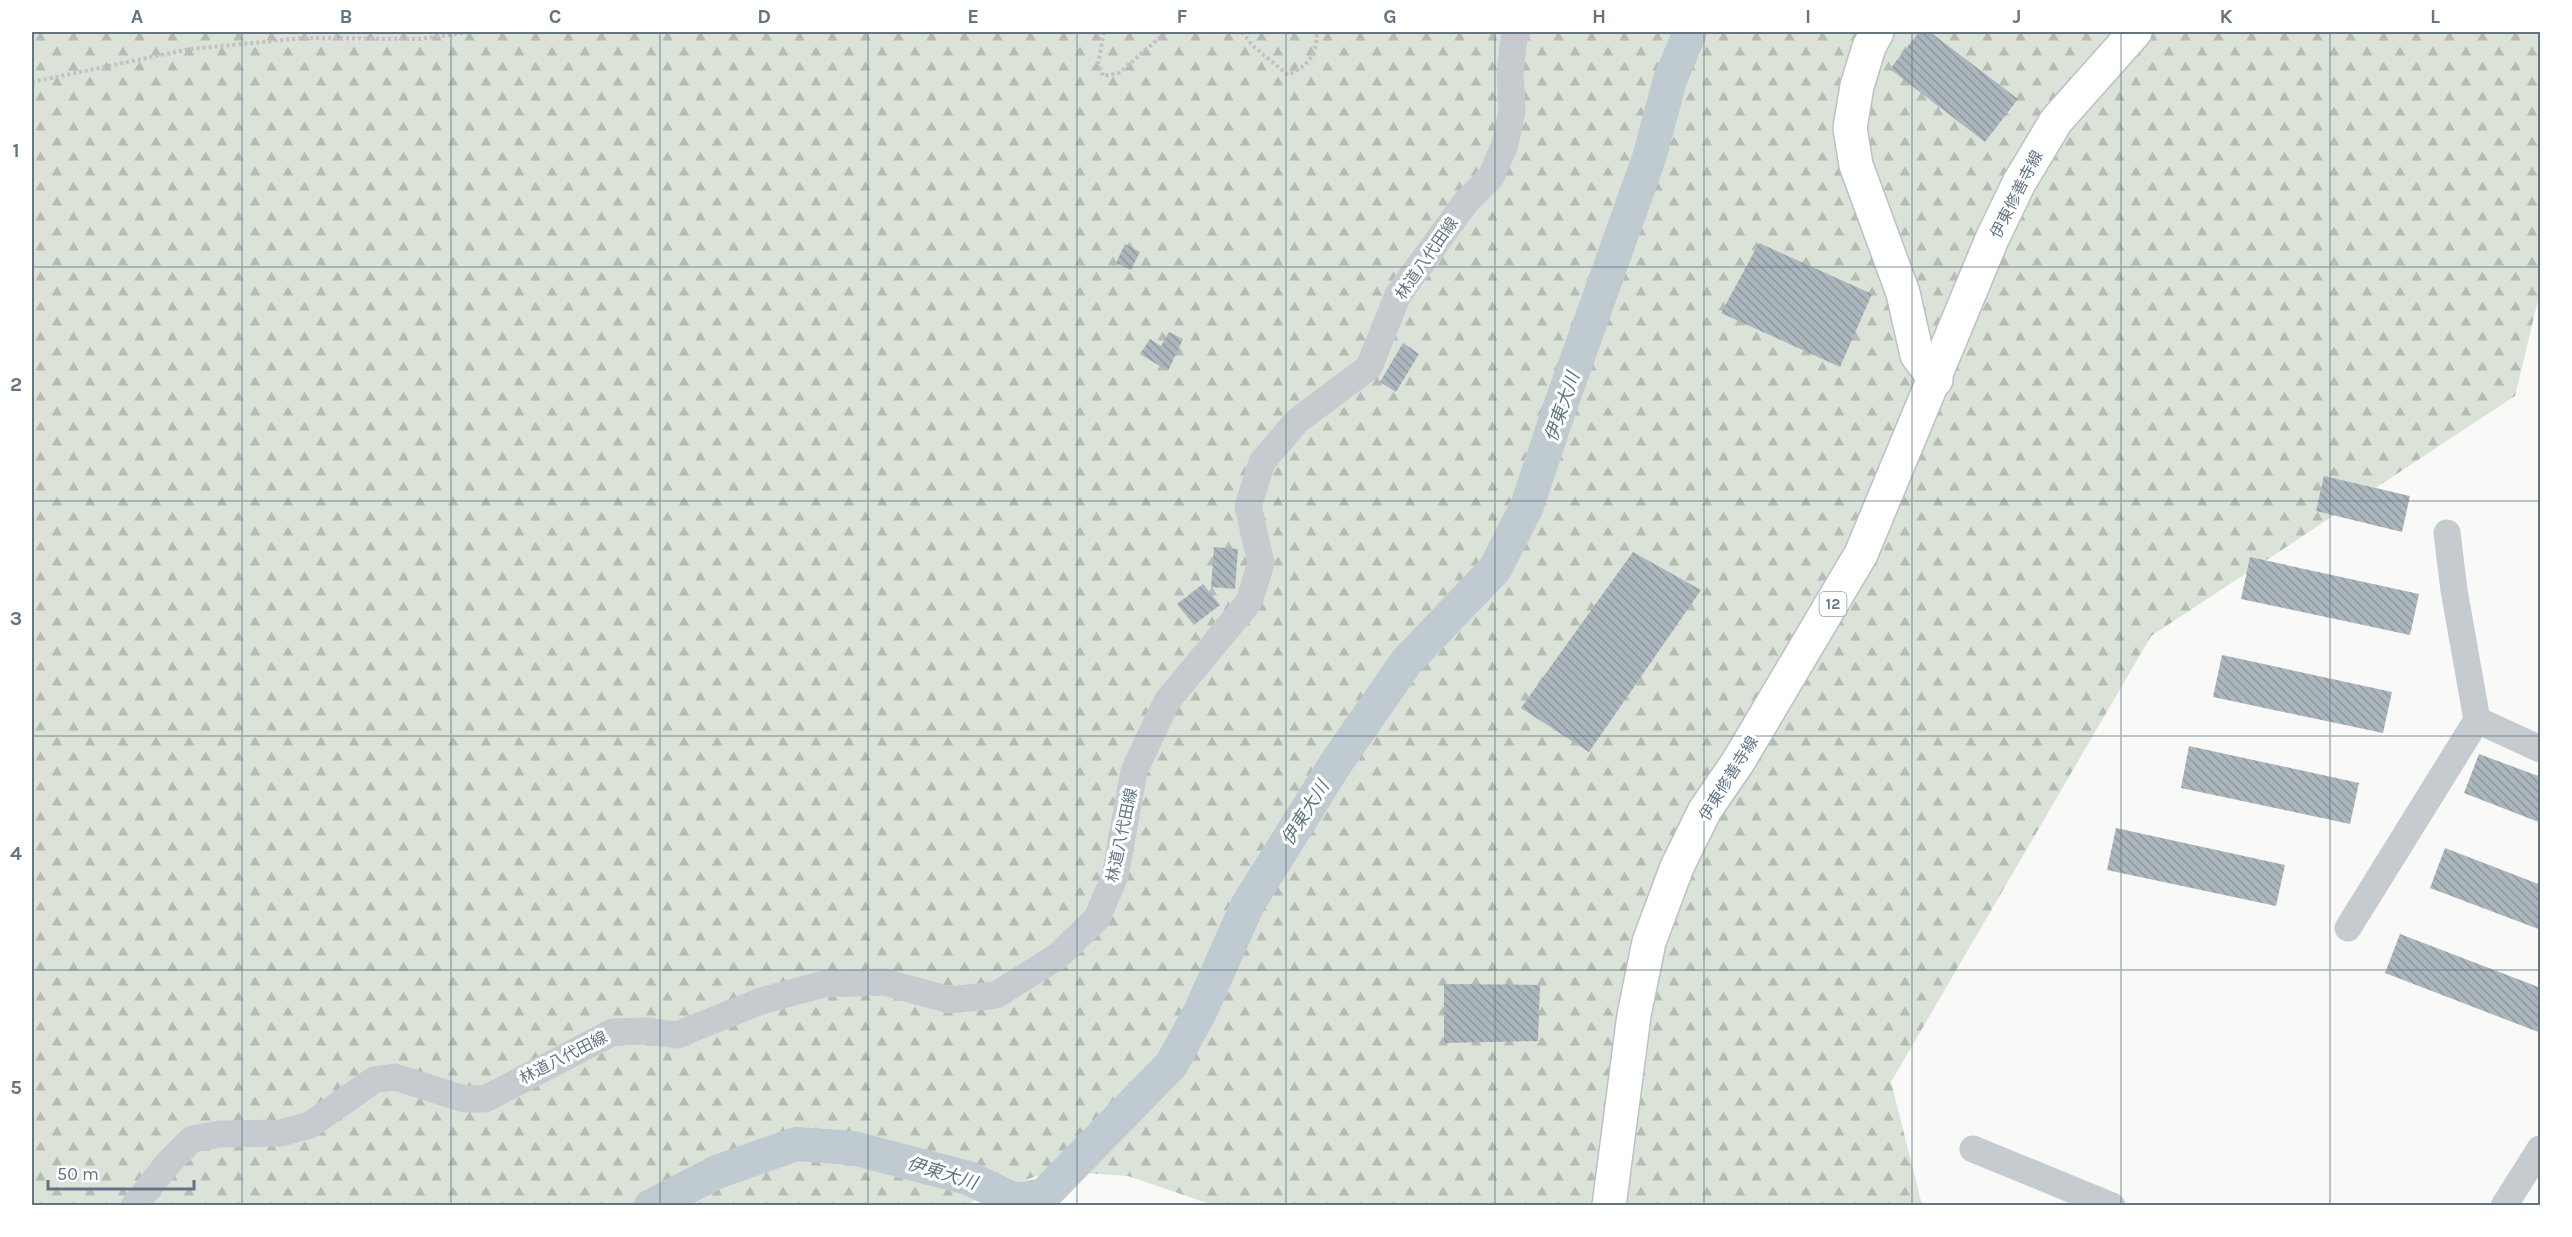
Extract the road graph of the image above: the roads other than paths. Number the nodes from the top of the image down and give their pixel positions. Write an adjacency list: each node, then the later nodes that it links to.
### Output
1 (1517, 32): 11 (street, 林道八代田線)
2 (1877, 32): 4 (main road)
3 (2135, 32): 4 (main road, 伊東修善寺線 / 12)
4 (1936, 380): 12 (main road, 伊東修善寺線 / 12)
5 (2447, 533): 6 (street)
6 (2477, 720): 7 (street); 8 (street)
7 (2541, 749)
8 (2348, 928)
9 (1973, 1149): 13 (street)
10 (2541, 1149): 14 (street)
11 (135, 1206)
12 (1610, 1206)
13 (2112, 1206)
14 (2504, 1206)

